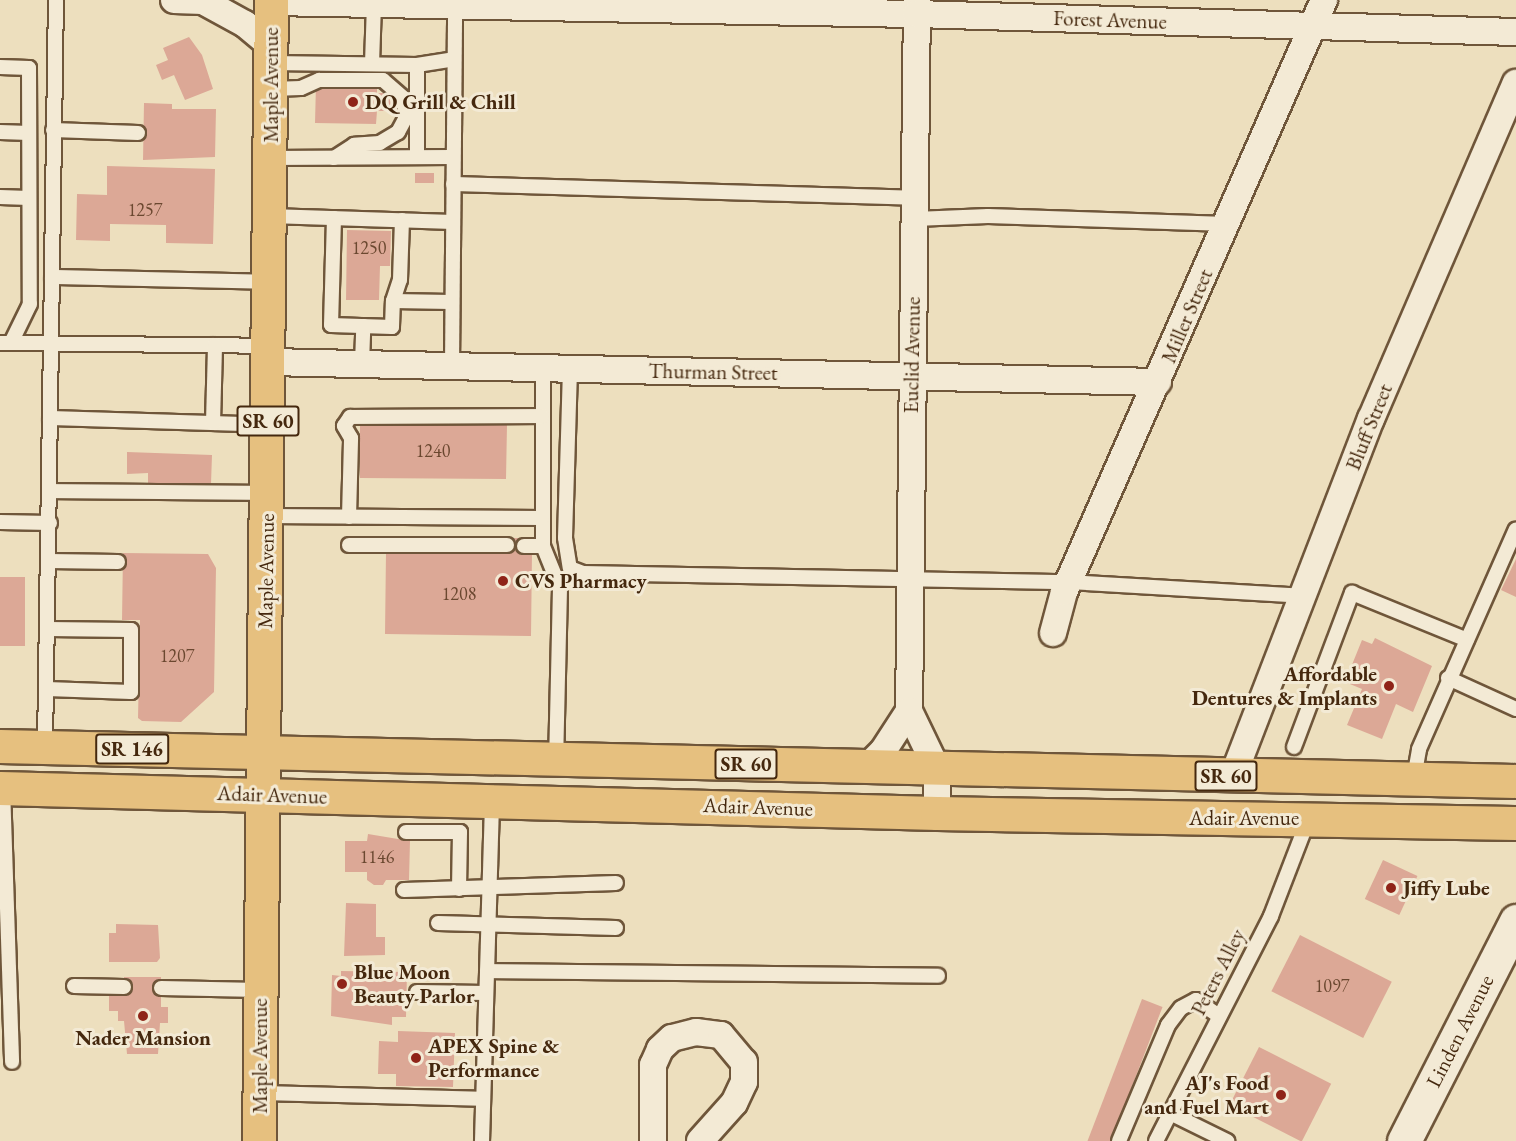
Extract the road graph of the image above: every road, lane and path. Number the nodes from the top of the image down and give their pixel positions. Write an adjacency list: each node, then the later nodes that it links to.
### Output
1 (56, 0): 17 (lane)
2 (174, 0): 3 (street)
3 (203, 0): 14 (street)
4 (1324, 0): 9 (street, Miller Street)
5 (271, 1): 7 (street, Forest Avenue); 14 (main road, Maple Avenue / SR 60)
6 (455, 2): 7 (street, Forest Avenue); 8 (street, Forest Avenue); 11 (lane)
7 (374, 3): 12 (lane)
8 (917, 7): 9 (street, Forest Avenue); 28 (street, Euclid Avenue)
9 (1312, 27): 10 (street, Forest Avenue); 33 (street, Miller Street)
10 (1516, 32)
11 (454, 58): 13 (lane); 22 (lane)
12 (372, 64): 13 (lane); 14 (lane)
13 (417, 65): 21 (lane)
14 (271, 66): 23 (main road, Maple Avenue / SR 60); 24 (lane)
15 (0, 67): 19 (lane)
16 (1516, 83): 68 (street, Bluff Street)
17 (53, 130): 20 (lane); 34 (lane)
18 (0, 132): 19 (lane)
19 (29, 132): 27 (lane)
20 (138, 133)
21 (417, 157): 22 (lane); 24 (lane)
22 (452, 157): 25 (lane)
23 (270, 158): 24 (lane); 29 (main road, Maple Avenue / SR 60)
24 (334, 158)
25 (453, 184): 28 (lane); 32 (lane)
26 (0, 197): 27 (lane)
27 (29, 198): 40 (lane)
28 (915, 209): 33 (lane); 47 (street, Euclid Avenue)
29 (270, 216): 30 (lane); 35 (main road, Maple Avenue / SR 60)
30 (334, 218): 31 (lane); 38 (lane)
31 (402, 220): 32 (lane); 36 (lane)
32 (453, 222): 37 (lane)
33 (1227, 224): 48 (street, Miller Street)
34 (52, 277): 35 (lane); 39 (lane)
35 (269, 282): 42 (main road, Maple Avenue / SR 60)
36 (393, 301): 37 (lane); 38 (lane)
37 (451, 302): 44 (lane)
38 (363, 326): 43 (lane)
39 (52, 342): 40 (lane); 41 (lane); 50 (lane)
40 (5, 343)
41 (215, 345): 42 (lane); 51 (lane)
42 (268, 354): 43 (street, Thurman Street); 52 (main road, Maple Avenue / SR 60)
43 (362, 364): 44 (street, Thurman Street)
44 (452, 366): 45 (street, Thurman Street)
45 (543, 368): 46 (street, Thurman Street); 49 (lane)
46 (570, 369): 47 (street, Thurman Street); 66 (lane)
47 (911, 376): 48 (street, Thurman Street); 66 (street, Euclid Avenue)
48 (1158, 382): 67 (street, Miller Street)
49 (542, 416): 55 (lane); 56 (lane)
50 (50, 418): 51 (lane); 53 (lane)
51 (213, 423): 52 (lane)
52 (268, 425): 54 (main road, Maple Avenue / SR 60)
53 (50, 491): 54 (lane); 58 (lane)
54 (267, 505): 55 (lane); 79 (main road, Maple Avenue / SR 60)
55 (349, 517): 56 (lane)
56 (542, 518): 63 (lane)
57 (0, 522): 58 (lane)
58 (50, 523): 64 (lane)
59 (1516, 528): 71 (lane)
60 (349, 545): 61 (lane)
61 (507, 546)
62 (524, 546): 63 (lane)
63 (543, 546): 80 (lane)
64 (50, 561): 65 (lane); 69 (lane)
65 (118, 562)
66 (909, 578): 67 (lane); 75 (street, Euclid Avenue)
67 (1069, 582): 68 (lane); 70 (street, Miller Street)
68 (1302, 596): 83 (street, Bluff Street)
69 (48, 629): 73 (lane); 73 (lane)
70 (1053, 633)
71 (1467, 640): 72 (lane); 78 (lane)
72 (1448, 678): 74 (lane); 84 (lane)
73 (47, 689): 77 (lane)
74 (1516, 709)
75 (909, 711): 81 (street); 82 (street, Euclid Avenue)
76 (0, 746): 77 (main road, Adair Avenue / SR 146)
77 (45, 747): 79 (main road, Adair Avenue / SR 146)
78 (1294, 747)
79 (264, 753): 80 (main road, Adair Avenue / SR 60); 87 (main road, Maple Avenue)
80 (556, 760): 81 (main road, Adair Avenue / SR 60)
81 (867, 767): 82 (main road, Adair Avenue / SR 60)
82 (937, 769): 83 (main road, Adair Avenue / SR 60); 89 (street, Euclid Avenue)
83 (1233, 776): 84 (main road, Adair Avenue / SR 60)
84 (1414, 780): 85 (main road, Adair Avenue / SR 60)
85 (1516, 781)
86 (2, 788): 87 (main road, Adair Avenue / SR 60); 110 (lane)
87 (262, 795): 88 (main road, Adair Avenue / SR 60); 106 (main road, Maple Avenue)
88 (492, 800): 89 (main road, Adair Avenue / SR 60); 94 (lane)
89 (937, 813): 90 (main road, Adair Avenue / SR 60)
90 (1309, 818): 91 (main road, Adair Avenue / SR 60); 109 (lane, Peters Alley)
91 (1516, 823)
92 (406, 832): 95 (lane)
93 (616, 883): 94 (lane)
94 (488, 888): 95 (lane); 99 (lane)
95 (459, 889): 96 (lane)
96 (404, 890)
97 (1516, 921): 121 (main road, Linden Avenue)
98 (438, 923): 99 (lane)
99 (488, 925): 100 (lane); 101 (lane)
100 (616, 928)
101 (487, 971): 102 (lane); 108 (lane)
102 (938, 976)
103 (74, 986): 104 (lane)
104 (124, 987)
105 (161, 988): 106 (lane)
106 (260, 990): 111 (main road, Maple Avenue)
107 (417, 992): 108 (lane)
108 (486, 993): 112 (lane)
109 (1218, 1016): 113 (lane, Peters Alley); 119 (lane)
110 (12, 1062)
111 (260, 1093): 112 (lane); 115 (main road, Maple Avenue)
112 (483, 1099): 116 (lane)
113 (1170, 1113): 114 (lane, Peters Alley); 120 (lane)
114 (1158, 1140)
115 (259, 1141)
116 (482, 1141)
117 (653, 1141): 118 (street)
118 (700, 1141)
119 (1119, 1141)
120 (1227, 1141)
121 (1404, 1141)

